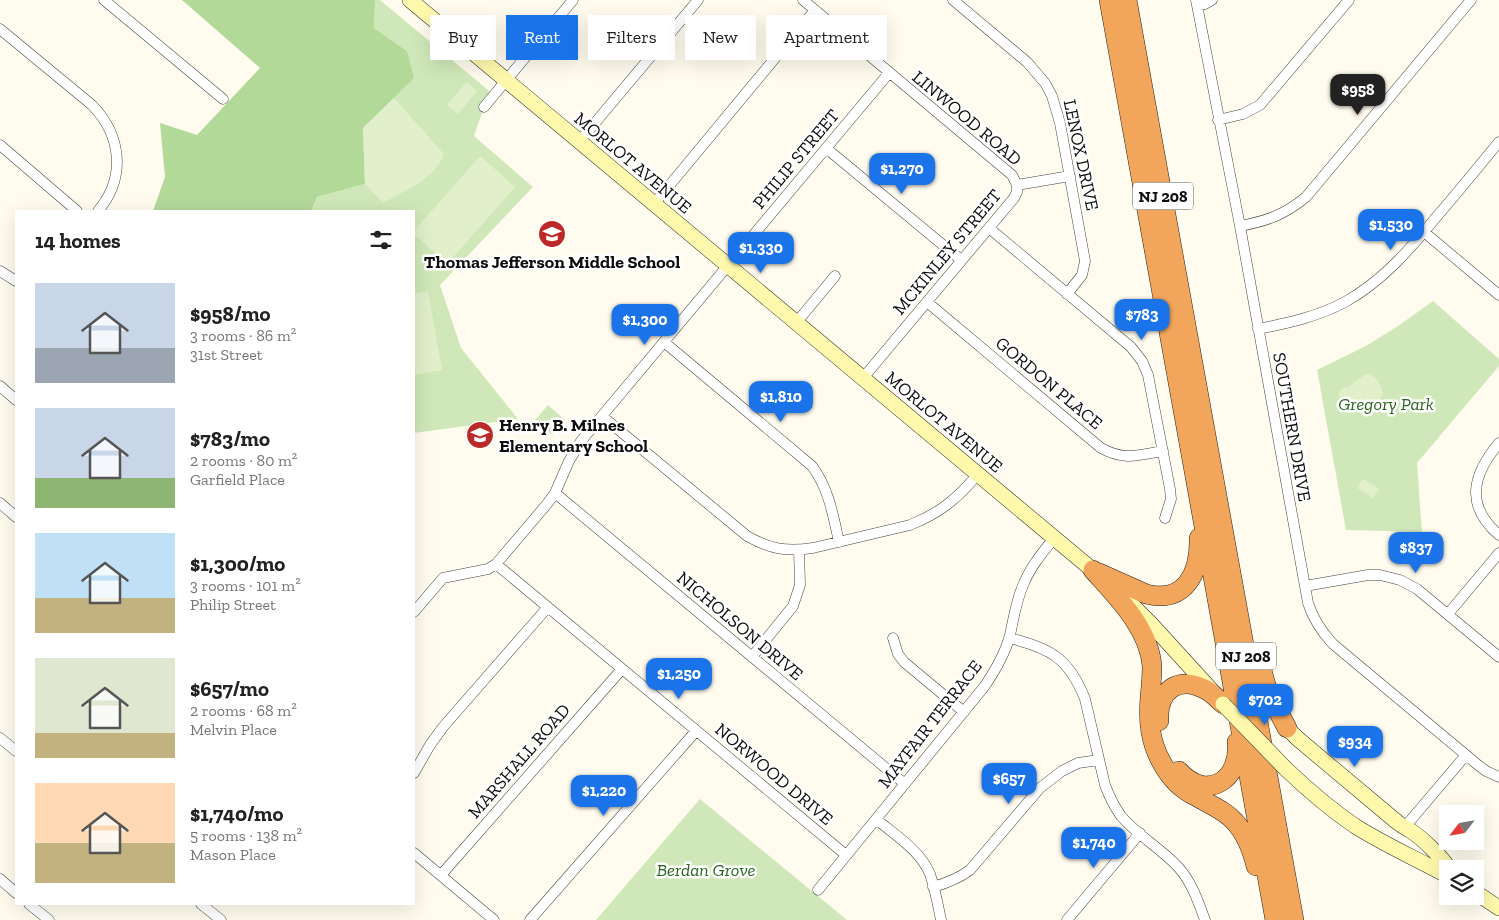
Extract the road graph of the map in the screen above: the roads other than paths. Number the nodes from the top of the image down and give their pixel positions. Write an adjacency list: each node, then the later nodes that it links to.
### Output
1 (104, 0): 17 (street)
2 (410, 0): 16 (street, MORLOT AVENUE)
3 (698, 0): 20 (street)
4 (803, 0): 13 (street, LINWOOD ROAD)
5 (953, 0): 24 (street, LENOX DRIVE)
6 (1109, 0): 50 (highway, NJ 208)
7 (1127, 0): 45 (highway, NJ 208)
8 (1212, 0): 12 (street)
9 (1349, 0): 19 (street)
10 (1471, 0): 29 (street)
11 (570, 1): 16 (street)
12 (1197, 2): 19 (street, SOUTHERN DRIVE)
13 (815, 10): 15 (street, LINWOOD ROAD); 26 (street)
14 (0, 29): 28 (street)
15 (889, 73): 23 (street, PHILIP STREET); 25 (street, LINWOOD ROAD)
16 (506, 80): 18 (street); 20 (street, MORLOT AVENUE)
17 (223, 99)
18 (484, 106)
19 (1218, 120): 29 (street, SOUTHERN DRIVE)
20 (579, 142): 26 (street, MORLOT AVENUE)
21 (1499, 142): 31 (street)
22 (0, 145): 27 (street)
23 (826, 148): 32 (street); 33 (street, PHILIP STREET)
24 (1070, 176): 25 (street, MCKINLEY STREET); 38 (street, LENOX DRIVE)
25 (1017, 185): 30 (street, MCKINLEY STREET)
26 (654, 204): 33 (street, MORLOT AVENUE)
27 (76, 210)
28 (99, 210)
29 (1240, 226): 41 (street, SOUTHERN DRIVE)
30 (989, 228): 32 (street, MCKINLEY STREET); 38 (street)
31 (1424, 232): 37 (street); 41 (street)
32 (961, 260): 39 (street, MCKINLEY STREET)
33 (728, 266): 40 (street, MORLOT AVENUE); 42 (street, PHILIP STREET)
34 (0, 271): 36 (street)
35 (835, 276): 40 (street)
36 (15, 280)
37 (1498, 293)
38 (1067, 294): 49 (street)
39 (926, 302): 43 (street, MCKINLEY STREET); 49 (street, GORDON PLACE)
40 (796, 323): 43 (street, MORLOT AVENUE)
41 (1258, 329): 63 (street, SOUTHERN DRIVE)
42 (664, 342): 47 (street, PHILIP STREET); 58 (street)
43 (863, 378): 51 (street, MORLOT AVENUE)
44 (0, 386): 46 (street)
45 (1198, 392): 75 (highway); 109 (highway, NJ 208)
46 (15, 399)
47 (602, 416): 52 (street, PHILIP STREET); 59 (street)
48 (1499, 442): 56 (street)
49 (1163, 451): 55 (street)
50 (1195, 472): 62 (highway); 71 (highway, NJ 208)
51 (978, 474): 57 (street, MORLOT AVENUE); 58 (street)
52 (555, 493): 61 (street, PHILIP STREET); 69 (street, NICHOLSON DRIVE)
53 (0, 503): 54 (street)
54 (15, 516)
55 (1165, 518)
56 (1499, 534)
57 (1054, 538): 62 (street, MORLOT AVENUE); 68 (street, MAYFAIR TERRACE)
58 (839, 542): 59 (street)
59 (799, 550): 69 (street)
60 (1499, 553): 66 (street)
61 (496, 564): 64 (street, NORWOOD DRIVE); 65 (street, PHILIP STREET)
62 (1093, 570): 73 (street, MORLOT AVENUE); 107 (highway)
63 (1305, 586): 66 (street); 79 (street, SOUTHERN DRIVE)
64 (548, 607): 72 (street, NORWOOD DRIVE); 81 (street)
65 (415, 611)
66 (1448, 614): 70 (street)
67 (893, 638): 74 (street)
68 (1009, 638): 74 (street, MAYFAIR TERRACE); 80 (street)
69 (752, 657): 83 (street, NICHOLSON DRIVE)
70 (1499, 657)
71 (1229, 661): 73 (highway); 108 (highway, NJ 208)
72 (622, 669): 76 (street, NORWOOD DRIVE); 91 (street, MARSHALL ROAD)
73 (1223, 704): 90 (street, MORLOT AVENUE, bridge)
74 (964, 712): 83 (street, MAYFAIR TERRACE)
75 (1287, 728): 85 (street)
76 (696, 731): 88 (street, NORWOOD DRIVE); 104 (street)
77 (0, 738): 78 (street)
78 (15, 750)
79 (1466, 755): 82 (street, SOUTHERN DRIVE); 85 (street)
80 (1099, 760): 86 (street); 93 (street)
81 (415, 771)
82 (1499, 777)
83 (905, 784): 84 (street, MAYFAIR TERRACE)
84 (876, 819): 88 (street, MAYFAIR TERRACE); 93 (street)
85 (1404, 828): 89 (street)
86 (1140, 833): 100 (street); 106 (street)
87 (415, 854): 91 (street)
88 (846, 855): 94 (street, MAYFAIR TERRACE)
89 (1444, 860)
90 (1439, 871)
91 (441, 875): 103 (street)
92 (0, 880): 95 (street)
93 (933, 886): 105 (street)
94 (818, 890)
95 (15, 892)
96 (1484, 898): 99 (street)
97 (202, 905): 102 (street)
98 (35, 906): 101 (street)
99 (1499, 908)
100 (1069, 919)
101 (49, 920)
102 (220, 920)
103 (494, 920)
104 (530, 920)
105 (941, 920)
106 (1205, 920)
107 (1266, 920)
108 (1275, 920)
109 (1294, 920)

